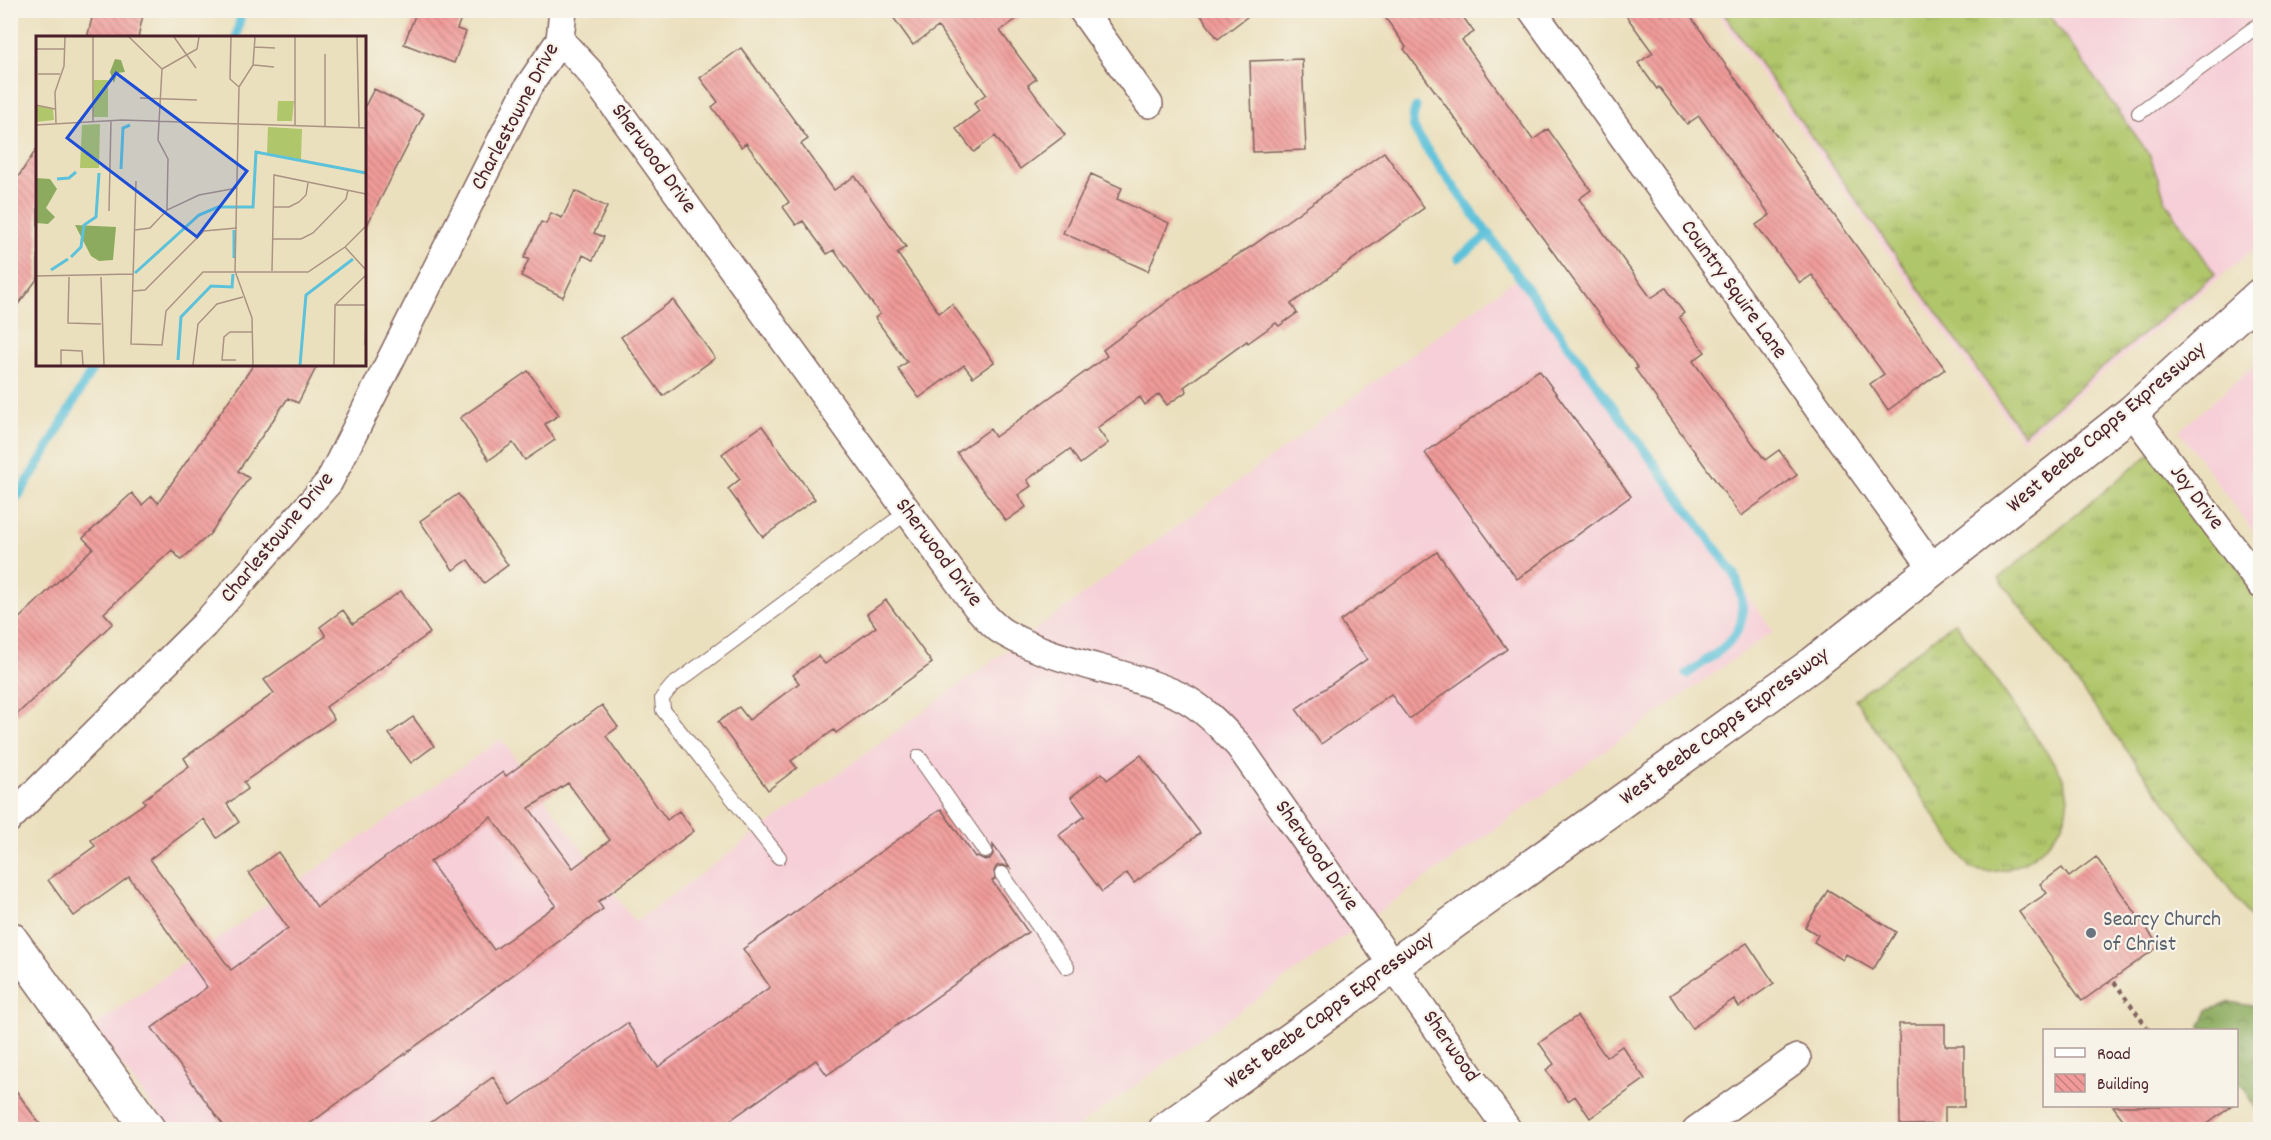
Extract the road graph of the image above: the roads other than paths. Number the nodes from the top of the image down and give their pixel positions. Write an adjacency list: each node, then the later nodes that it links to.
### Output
1 (563, 10): 5 (street, Charlestowne Drive)
2 (1082, 10): 6 (street)
3 (1532, 10): 11 (street, Country Squire Lane)
4 (2260, 24): 7 (lane)
5 (560, 40): 10 (street, Sherwood Drive); 14 (street, Charlestowne Drive)
6 (1149, 104)
7 (2139, 113)
8 (2260, 295): 9 (main road, West Beebe Capps Expressway)
9 (2132, 412): 11 (main road, West Beebe Capps Expressway); 12 (street, Joy Drive)
10 (907, 512): 16 (lane); 19 (street, Sherwood Drive)
11 (1934, 570): 19 (main road, West Beebe Capps Expressway)
12 (2260, 584)
13 (919, 757): 15 (lane)
14 (10, 818)
15 (985, 850)
16 (779, 857)
17 (1002, 874): 20 (lane)
18 (10, 938): 22 (main road)
19 (1394, 965): 23 (main road, West Beebe Capps Expressway); 24 (street, Sherwood)
20 (1067, 968)
21 (1797, 1058): 25 (street)
22 (149, 1130)
23 (1165, 1130)
24 (1508, 1130)
25 (1696, 1130)

